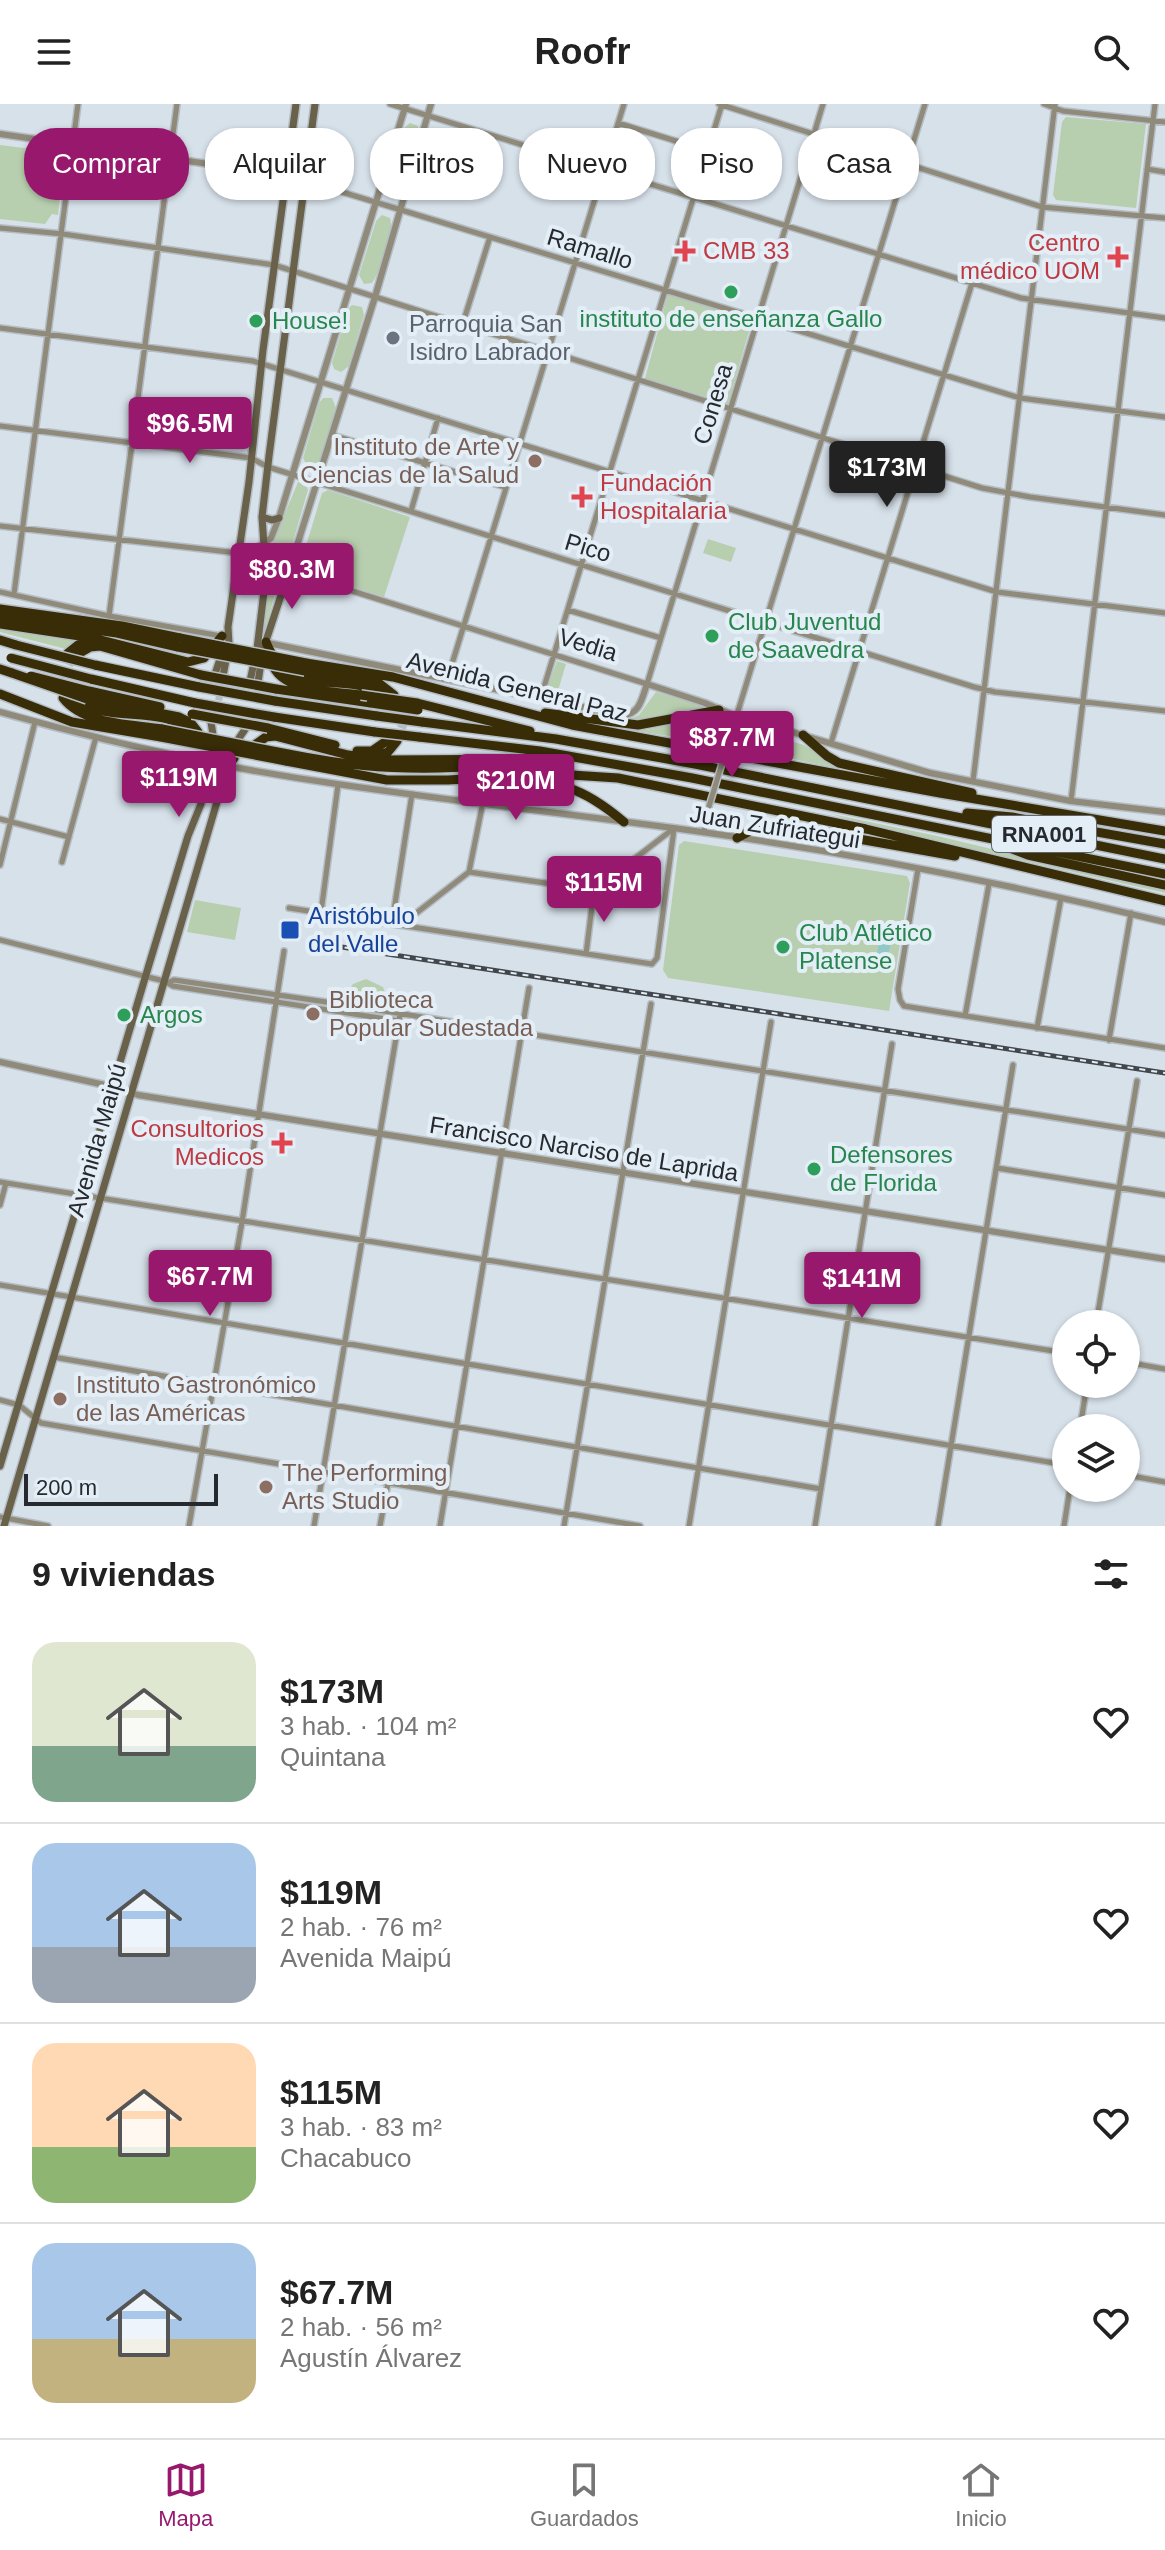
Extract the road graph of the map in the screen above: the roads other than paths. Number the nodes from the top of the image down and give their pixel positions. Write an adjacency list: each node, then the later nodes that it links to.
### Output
1 (78, 104): 19 (street)
2 (177, 104): 20 (street)
3 (296, 104): 21 (main road)
4 (315, 104): 22 (main road)
5 (390, 104): 13 (street)
6 (431, 104): 15 (street)
7 (624, 104): 18 (street)
8 (721, 104): 24 (street); 25 (street)
9 (823, 104): 26 (street, Conesa)
10 (925, 104): 27 (street)
11 (1044, 104): 14 (street)
12 (1155, 104): 16 (street)
13 (405, 106): 15 (street); 45 (street)
14 (1055, 106): 16 (street); 46 (street)
15 (427, 116): 31 (street); 47 (street)
16 (1153, 120): 17 (street); 33 (street)
17 (1165, 122)
18 (618, 123): 23 (street); 30 (street)
19 (75, 128)
20 (173, 128)
21 (293, 128)
22 (312, 128)
23 (616, 128)
24 (714, 128)
25 (798, 128)
26 (816, 128)
27 (917, 128)
28 (0, 134): 29 (street, Ramallo)
29 (24, 137)
30 (671, 139)
31 (519, 144)
32 (919, 167): 46 (street)
33 (1147, 169): 34 (street); 48 (street)
34 (1165, 172)
35 (798, 188): 50 (street, Conesa)
36 (354, 196): 45 (street, Ramallo)
37 (67, 200): 52 (street)
38 (164, 200): 54 (street)
39 (283, 200): 57 (main road)
40 (302, 200): 58 (main road)
41 (594, 200): 56 (street)
42 (692, 200): 61 (street)
43 (703, 200): 50 (street)
44 (895, 200): 55 (street)
45 (374, 202): 47 (street, Ramallo); 60 (street)
46 (1042, 207): 48 (street); 63 (street)
47 (402, 210): 53 (street, Ramallo); 62 (street)
48 (1142, 215): 49 (street); 64 (street)
49 (1165, 218)
50 (787, 226): 55 (street); 65 (street, Conesa)
51 (0, 228): 52 (street)
52 (63, 234): 54 (street); 69 (street)
53 (490, 237): 56 (street, Ramallo); 67 (street)
54 (158, 250): 57 (street); 70 (street)
55 (878, 254): 59 (street); 71 (street)
56 (574, 263): 61 (street, Ramallo); 72 (street)
57 (274, 265): 58 (street); 73 (main road)
58 (293, 273): 60 (street); 74 (main road)
59 (972, 283): 63 (street); 75 (street)
60 (349, 289): 62 (street); 77 (street)
61 (667, 290): 65 (street, Ramallo); 76 (street)
62 (375, 297): 67 (street); 78 (street)
63 (1032, 300): 64 (street); 79 (street)
64 (1130, 314): 66 (street); 81 (street)
65 (759, 318): 71 (street, Ramallo); 80 (street, Conesa)
66 (1165, 318)
67 (462, 326): 72 (street)
68 (0, 328): 69 (street)
69 (47, 334): 70 (street); 85 (street)
70 (145, 346): 73 (street); 89 (street)
71 (850, 346): 75 (street, Ramallo); 87 (street)
72 (546, 352): 76 (street); 88 (street)
73 (262, 363): 74 (street); 90 (main road)
74 (280, 370): 77 (street); 93 (main road)
75 (943, 375): 79 (street, Ramallo); 92 (street)
76 (639, 381): 80 (street); 94 (street)
77 (321, 382): 78 (street); 95 (street)
78 (346, 389): 83 (street); 86 (street)
79 (1020, 398): 81 (street, Ramallo); 98 (street)
80 (730, 409): 87 (street); 99 (street, Conesa)
81 (1120, 412): 82 (street, Ramallo); 100 (street)
82 (1165, 417)
83 (438, 418): 88 (street); 91 (street)
84 (0, 426): 85 (street, Pico)
85 (35, 431): 89 (street, Pico); 106 (street)
86 (332, 435): 91 (street); 96 (street)
87 (823, 437): 92 (street); 107 (street)
88 (519, 441): 94 (street); 97 (street)
89 (132, 443): 90 (street, Pico); 109 (street)
90 (251, 458): 93 (street, Pico); 111 (main road)
91 (424, 465): 97 (street); 101 (street)
92 (914, 466): 98 (street); 114 (street)
93 (268, 467): 95 (street, Pico); 103 (main road)
94 (611, 471): 99 (street); 115 (street)
95 (293, 474): 96 (street, Pico); 104 (street)
96 (317, 481): 101 (street, Pico); 116 (street)
97 (505, 487): 108 (street)
98 (1008, 493): 100 (street); 118 (street)
99 (702, 500): 107 (street); 119 (street, Conesa)
100 (1106, 508): 102 (street); 122 (street)
101 (411, 511): 108 (street, Pico)
102 (1165, 515)
103 (262, 517): 104 (main road); 110 (main road)
104 (279, 518): 110 (street)
105 (0, 526): 106 (street, Vedia)
106 (22, 529): 109 (street, Vedia); 120 (street)
107 (794, 529): 114 (street); 129 (street)
108 (490, 536): 115 (street, Pico); 131 (street)
109 (119, 541): 111 (street, Vedia); 127 (street)
110 (263, 545): 112 (street); 113 (main road)
111 (238, 553): 112 (main road, Vedia); 132 (main road)
112 (250, 553): 113 (main road, Vedia)
113 (265, 556): 116 (main road, Vedia); 137 (main road)
114 (887, 559): 118 (street); 138 (street)
115 (582, 565): 119 (street, Pico); 124 (street)
116 (289, 571): 131 (street, Vedia); 137 (main road)
117 (0, 592): 120 (street)
118 (997, 592): 122 (street); 145 (street)
119 (675, 593): 129 (street, Pico); 133 (street, Conesa)
120 (14, 594): 127 (street)
121 (0, 602): 125 (highway)
122 (1095, 604): 126 (street); 153 (street)
123 (0, 609): 125 (highway, Avenida General Paz)
124 (568, 610): 133 (street); 139 (street)
125 (33, 612): 136 (highway, Avenida General Paz)
126 (1165, 613)
127 (109, 616): 132 (street)
128 (0, 617): 136 (highway)
129 (766, 621): 138 (street, Pico); 160 (street)
130 (0, 624): 135 (highway)
131 (463, 627): 139 (street, Vedia); 143 (street)
132 (226, 633): 132 (main road); 135 (highway)
133 (661, 638): 144 (street, Conesa)
134 (0, 640): 168 (highway, Avenida General Paz / RNA001, bridge)
135 (103, 640): 155 (highway, bridge)
136 (179, 642): 141 (highway, Avenida General Paz, bridge)
137 (268, 647): 143 (street, Avenida General Paz); 146 (highway); 155 (highway, bridge)
138 (859, 650): 145 (street, Pico); 170 (street)
139 (554, 654): 144 (street, Vedia); 150 (street)
140 (0, 656): 175 (highway, RNA001, bridge)
141 (306, 667): 148 (highway); 154 (highway, Avenida General Paz)
142 (7, 671): 147 (highway, bridge)
143 (448, 677): 150 (street, Avenida General Paz)
144 (647, 684): 156 (street, Vedia); 159 (street, Conesa)
145 (985, 690): 153 (street, Pico); 179 (street)
146 (379, 693)
147 (88, 695): 152 (highway); 174 (highway, bridge)
148 (394, 695)
149 (0, 696): 164 (highway)
150 (541, 697): 159 (street, Avenida General Paz)
151 (63, 698): 164 (highway)
152 (76, 700)
153 (1084, 702): 157 (street, Pico); 182 (street)
154 (497, 705): 156 (highway); 184 (highway, Avenida General Paz)
155 (417, 706): 168 (highway)
156 (719, 710): 160 (street, Vedia)
157 (1165, 711)
158 (0, 712): 161 (street, Juan Zufriategui)
159 (634, 712)
160 (737, 716): 166 (street, Vedia); 192 (street, bridge)
161 (35, 722): 167 (street, Juan Zufriategui); 188 (street)
162 (212, 722): 165 (main road)
163 (243, 728): 169 (main road)
164 (161, 733): 173 (highway, bridge)
165 (213, 735)
166 (803, 735): 170 (street, Vedia); 184 (highway)
167 (96, 737): 172 (street, Juan Zufriategui); 194 (street)
168 (556, 739): 185 (highway, Avenida General Paz / RNA001)
169 (237, 741)
170 (831, 743): 179 (street, Vedia)
171 (256, 744): 174 (highway)
172 (210, 757): 176 (street, Juan Zufriategui); 218 (main road, Avenida Maipú)
173 (287, 757): 177 (highway); 178 (highway)
174 (368, 758): 177 (highway)
175 (589, 759): 177 (highway); 193 (highway, RNA001)
176 (231, 761): 180 (street, Juan Zufriategui); 219 (main road, Avenida Maipú)
177 (506, 761)
178 (466, 779): 189 (highway); 199 (highway)
179 (973, 781): 182 (street, Vedia)
180 (338, 785): 181 (street, Juan Zufriategui); 210 (street)
181 (412, 794): 183 (street, Juan Zufriategui); 213 (street)
182 (1071, 801): 186 (street, Vedia)
183 (483, 802): 189 (street, Juan Zufriategui); 202 (street)
184 (1013, 806): 191 (highway, Avenida General Paz)
185 (924, 810): 196 (highway); 197 (highway, Avenida General Paz / RNA001)
186 (1165, 812)
187 (0, 819): 188 (street)
188 (10, 822): 194 (street); 200 (street)
189 (624, 822): 190 (street, Juan Zufriategui)
190 (674, 829): 192 (street, Juan Zufriategui); 206 (street); 217 (street)
191 (1165, 831)
192 (704, 832): 195 (street, Juan Zufriategui)
193 (970, 834): 203 (highway, RNA001); 205 (highway)
194 (69, 837): 198 (street)
195 (737, 838): 199 (highway); 201 (street, Juan Zufriategui)
196 (1165, 844)
197 (1165, 859)
198 (62, 862)
199 (999, 862): 208 (highway)
200 (0, 865)
201 (918, 869): 204 (street, Juan Zufriategui); 223 (street)
202 (469, 872): 206 (street); 214 (street)
203 (1165, 874)
204 (989, 884): 207 (street, Juan Zufriategui); 223 (street)
205 (1165, 885)
206 (594, 890): 217 (street)
207 (1061, 898): 211 (street, Juan Zufriategui); 226 (street)
208 (1165, 901)
209 (289, 908): 210 (street)
210 (321, 912): 213 (street)
211 (1131, 913): 212 (street, Juan Zufriategui); 228 (street)
212 (1165, 922)
213 (392, 923): 214 (street)
214 (401, 925): 217 (street)
215 (0, 940): 218 (street)
216 (284, 951): 221 (street)
217 (586, 954)
218 (145, 976): 219 (street); 236 (main road, Avenida Maipú)
219 (166, 982): 221 (street); 238 (main road, Avenida Maipú)
220 (529, 988): 227 (street)
221 (276, 999): 224 (street); 240 (street)
222 (651, 1004): 231 (street)
223 (965, 1016): 226 (street)
224 (400, 1018): 227 (street); 242 (street)
225 (771, 1022): 234 (street)
226 (1037, 1028): 228 (street)
227 (522, 1034): 231 (street); 244 (street)
228 (1109, 1040): 230 (street)
229 (892, 1044): 237 (street)
230 (1165, 1048)
231 (642, 1053): 234 (street); 246 (street)
232 (0, 1062): 236 (street, Francisco Narciso de Laprida)
233 (1013, 1065): 239 (street)
234 (763, 1071): 237 (street); 249 (street)
235 (1137, 1081): 241 (street)
236 (114, 1087): 238 (street, Francisco Narciso de Laprida); 250 (main road, Avenida Maipú)
237 (883, 1092): 239 (street); 254 (street)
238 (131, 1093): 240 (street, Francisco Narciso de Laprida); 252 (main road, Avenida Maipú)
239 (1006, 1111): 241 (street); 245 (street)
240 (258, 1114): 242 (street, Francisco Narciso de Laprida); 255 (street)
241 (1128, 1130): 243 (street); 248 (street)
242 (379, 1135): 244 (street, Francisco Narciso de Laprida); 257 (street)
243 (1165, 1135)
244 (502, 1153): 246 (street, Francisco Narciso de Laprida); 260 (street)
245 (997, 1168): 248 (street); 256 (street)
246 (622, 1173): 249 (street, Francisco Narciso de Laprida); 261 (street)
247 (3, 1182): 250 (street); 253 (street)
248 (1120, 1188): 251 (street); 258 (street)
249 (743, 1193): 254 (street, Francisco Narciso de Laprida); 265 (street)
250 (81, 1194): 252 (street); 263 (main road, Avenida Maipú)
251 (1165, 1195)
252 (101, 1199): 255 (street); 264 (main road, Avenida Maipú)
253 (0, 1205)
254 (866, 1212): 256 (street, Francisco Narciso de Laprida); 267 (street)
255 (242, 1222): 257 (street); 268 (street)
256 (987, 1230): 258 (street, Francisco Narciso de Laprida); 269 (street)
257 (361, 1240): 260 (street); 270 (street)
258 (1109, 1250): 259 (street, Francisco Narciso de Laprida); 266 (street)
259 (1165, 1259)
260 (482, 1260): 261 (street); 273 (street)
261 (606, 1279): 265 (street); 276 (street)
262 (0, 1285): 263 (street)
263 (52, 1292): 264 (street); 280 (main road, Avenida Maipú)
264 (71, 1296): 268 (street); 272 (main road, Avenida Maipú)
265 (725, 1298): 267 (street); 279 (street)
266 (1098, 1310)
267 (848, 1318): 269 (street); 283 (street)
268 (224, 1321): 270 (street); 277 (street)
269 (969, 1337): 271 (street); 285 (street)
270 (344, 1343): 273 (street); 281 (street)
271 (1052, 1351)
272 (53, 1357): 277 (street); 282 (main road, Avenida Maipú)
273 (467, 1363): 276 (street); 284 (street)
274 (1140, 1365): 275 (street)
275 (1165, 1369)
276 (587, 1382): 279 (street); 286 (street)
277 (214, 1384): 281 (street); 287 (street)
278 (0, 1400): 280 (street)
279 (709, 1404): 283 (street); 290 (street)
280 (19, 1405): 282 (street); 289 (main road, Avenida Maipú)
281 (334, 1405): 284 (street); 291 (street)
282 (34, 1418): 287 (street); 299 (main road, Avenida Maipú)
283 (830, 1423): 285 (street); 295 (street)
284 (457, 1425): 286 (street); 296 (street)
285 (953, 1444): 288 (street); 309 (street)
286 (578, 1446): 290 (street); 298 (street)
287 (203, 1452): 291 (street); 301 (street)
288 (1052, 1462)
289 (0, 1466)
290 (698, 1468): 295 (street); 307 (street)
291 (323, 1471): 294 (street); 302 (street)
292 (1140, 1478): 293 (street)
293 (1165, 1482)
294 (388, 1483): 296 (street); 303 (street)
295 (821, 1489): 308 (street)
296 (446, 1492): 298 (street); 304 (street)
297 (1068, 1502): 310 (street)
298 (566, 1513): 305 (street); 306 (street)
299 (4, 1520): 300 (street)
300 (48, 1526)
301 (189, 1526)
302 (314, 1526)
303 (380, 1526)
304 (440, 1526)
305 (564, 1526)
306 (640, 1526)
307 (689, 1526)
308 (815, 1526)
309 (938, 1526)
310 (1064, 1526)

